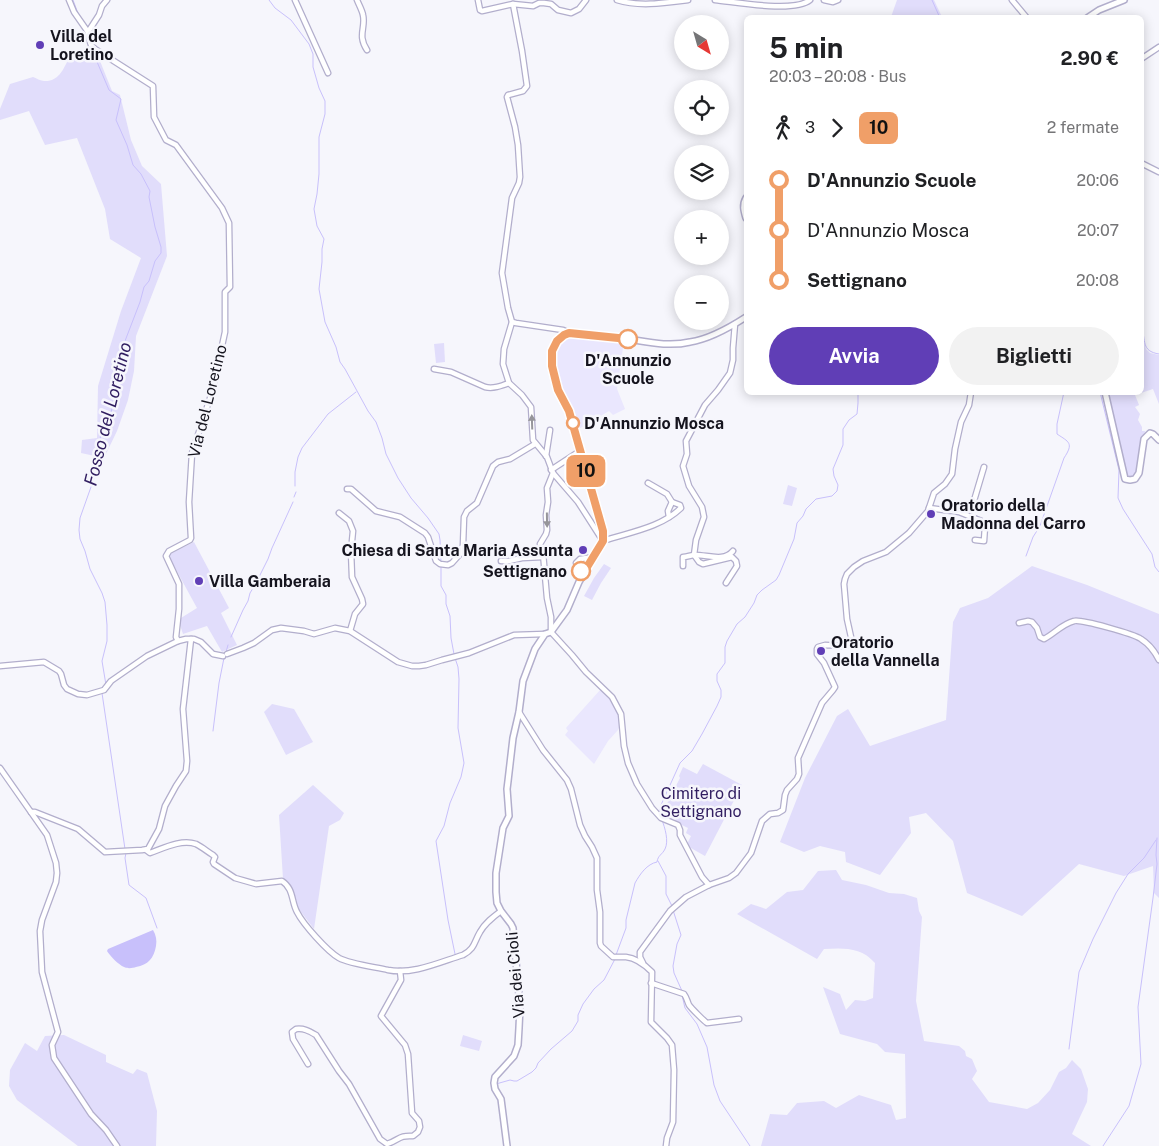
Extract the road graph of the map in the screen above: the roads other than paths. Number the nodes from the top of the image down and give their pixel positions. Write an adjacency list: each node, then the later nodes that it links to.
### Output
1 (69, 0): 18 (street, Via del Loretino)
2 (108, 0): 18 (street)
3 (295, 0): 22 (street)
4 (357, 0): 20 (street)
5 (478, 0): 15 (street)
6 (586, 0): 15 (street)
7 (617, 0): 8 (street)
8 (688, 0)
9 (715, 0): 10 (street)
10 (810, 0)
11 (824, 0): 12 (street)
12 (838, 0)
13 (1012, 0): 16 (street)
14 (1121, 1): 17 (street)
15 (513, 4): 26 (street)
16 (1024, 15)
17 (1092, 15)
18 (88, 32): 61 (street, Via del Loretino)
19 (1159, 47): 21 (street)
20 (368, 50)
21 (1144, 57)
22 (328, 73)
23 (1144, 165): 24 (street)
24 (1159, 172)
25 (744, 318): 27 (street)
26 (512, 322): 28 (street); 30 (street)
27 (735, 324): 28 (street); 50 (street)
28 (569, 333): 36 (street)
29 (434, 369): 30 (street)
30 (508, 383): 35 (street, one-way to 30)
31 (971, 395): 43 (street)
32 (1106, 395): 34 (street)
33 (550, 430): 37 (street)
34 (1159, 440)
35 (535, 444): 37 (street); 41 (street)
36 (580, 451): 39 (street); 48 (street)
37 (546, 456): 39 (street)
38 (984, 467): 45 (street)
39 (552, 471): 48 (street); 51 (street, one-way to 51)
40 (648, 483): 42 (street)
41 (347, 489)
42 (672, 502): 46 (street); 46 (street)
43 (929, 508): 45 (street); 68 (street)
44 (339, 513): 58 (street)
45 (970, 516): 47 (street)
46 (669, 517): 48 (street)
47 (975, 540)
48 (603, 541): 52 (street, Via dei Cioli)
49 (733, 551): 50 (street)
50 (694, 555): 54 (street); 56 (street)
51 (543, 557): 53 (street); 59 (street)
52 (594, 557): 55 (street, Via dei Cioli); 55 (street)
53 (501, 561)
54 (683, 566)
55 (583, 574): 59 (street, Via dei Cioli)
56 (726, 583)
57 (1019, 622): 62 (street)
58 (350, 631): 59 (street); 60 (street)
59 (548, 633): 64 (street, Via dei Cioli); 68 (street)
60 (191, 639): 61 (street); 67 (street)
61 (178, 642): 63 (street)
62 (1159, 660)
63 (0, 666)
64 (519, 712): 69 (street, Via dei Cioli); 70 (street)
65 (0, 768): 66 (street)
66 (31, 812): 67 (street); 75 (street)
67 (146, 850): 71 (street)
68 (709, 884): 70 (street)
69 (501, 911): 71 (street); 76 (street, Via dei Cioli)
70 (643, 963): 72 (street)
71 (400, 970): 74 (street)
72 (651, 983): 73 (street); 77 (street)
73 (739, 1019)
74 (308, 1064)
75 (116, 1146)
76 (507, 1146)
77 (666, 1146)

